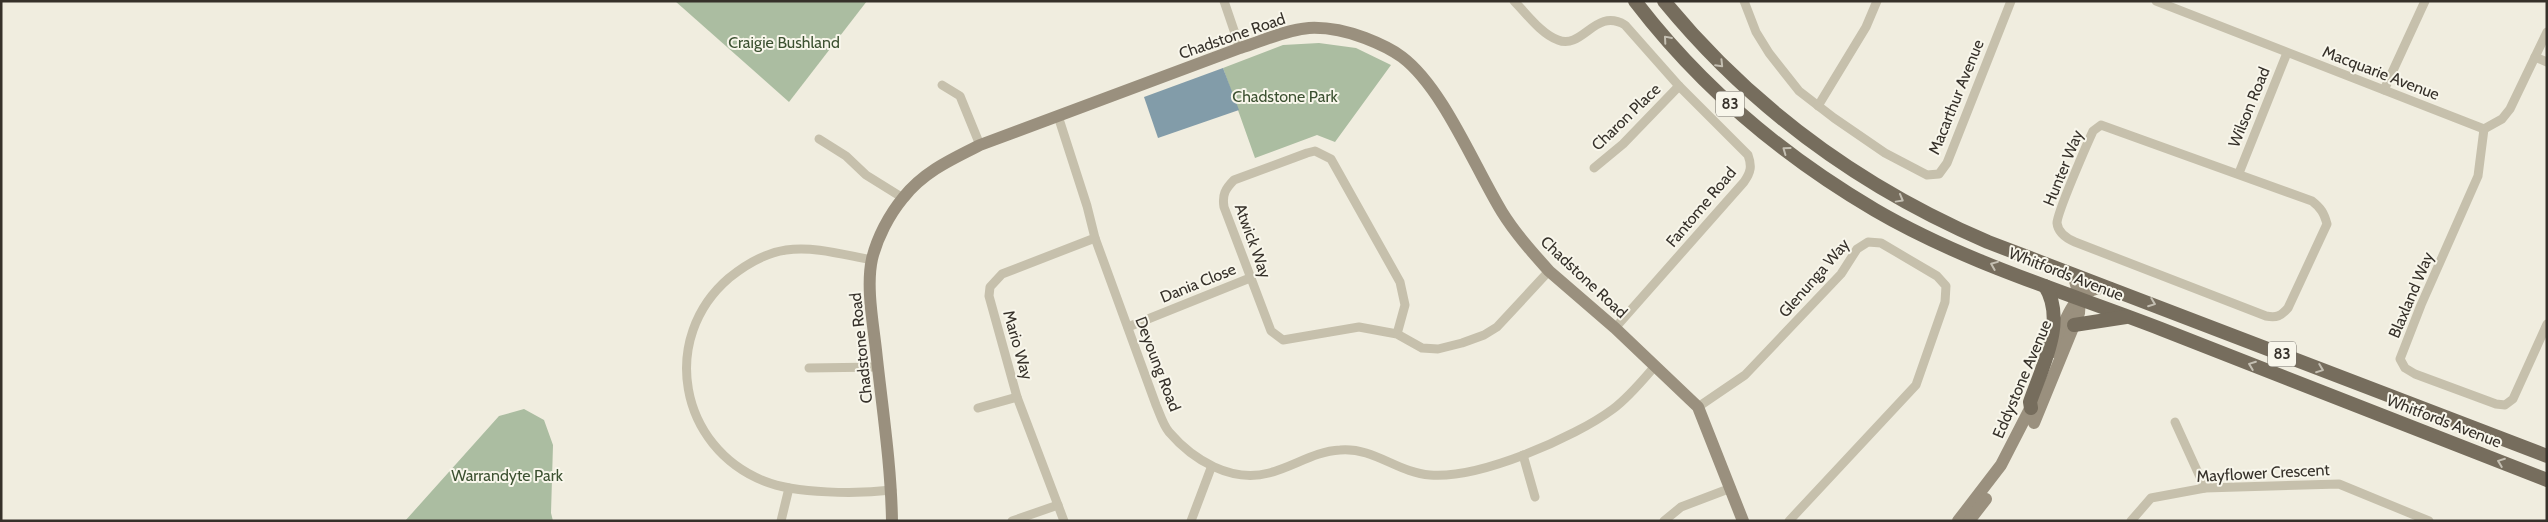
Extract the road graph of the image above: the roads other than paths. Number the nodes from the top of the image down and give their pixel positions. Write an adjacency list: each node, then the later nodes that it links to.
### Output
1 (1224, 1): 11 (street)
2 (1514, 1): 16 (street, Fantome Road)
3 (1635, 1): 31 (main road, Whitfords Avenue / 83, one-way to 3)
4 (1664, 1): 29 (main road, Whitfords Avenue / 83, one-way to 29)
5 (1744, 1): 18 (street, Macarthur Avenue)
6 (1877, 1): 18 (street)
7 (2011, 1): 18 (street, Macarthur Avenue)
8 (2156, 1): 12 (street, Macquarie Avenue)
9 (2425, 1): 17 (street)
10 (2547, 32): 13 (street)
11 (1240, 48): 19 (street, Chadstone Road); 28 (street, Chadstone Road)
12 (2287, 53): 17 (street, Macquarie Avenue); 24 (street, Wilson Road)
13 (2535, 57): 14 (street); 20 (street)
14 (2547, 62)
15 (942, 85): 22 (street)
16 (1679, 86): 23 (street, Charon Place); 38 (street, Fantome Road)
17 (2384, 90): 20 (street, Macquarie Avenue)
18 (1818, 106)
19 (1058, 116): 22 (street, Chadstone Road); 26 (street, Deyoung Road)
20 (2484, 129): 35 (street, Blaxland Way)
21 (819, 139): 25 (street)
22 (980, 145): 25 (street, Chadstone Road)
23 (1594, 168)
24 (2238, 173): 24 (street, Hunter Way)
25 (903, 198): 27 (street, Chadstone Road)
26 (1095, 238): 37 (street, Deyoung Road); 43 (street, Mario Way)
27 (872, 260): 41 (street, Chadstone Road); 52 (street)
28 (1548, 271): 38 (street, Chadstone Road); 39 (street, Atwick Way)
29 (2073, 274): 32 (main road, Whitfords Avenue / 83); 33 (street, Eddystone Avenue)
30 (1250, 278): 37 (street, Dania Close); 39 (street, Atwick Way); 39 (street, Atwick Way)
31 (2045, 286): 33 (main road, Whitfords Avenue / 83); 46 (main road)
32 (2115, 289): 33 (street); 49 (main road, Whitfords Avenue / 83, one-way to 49)
33 (2079, 298): 34 (main road, Whitfords Avenue / 83); 36 (street, Eddystone Avenue); 46 (street, Eddystone Avenue)
34 (2130, 317): 36 (main road); 51 (main road, Whitfords Avenue / 83, one-way to 34)
35 (2547, 324)
36 (2074, 325): 67 (street, Eddystone Avenue)
37 (1128, 326): 50 (street, Deyoung Road)
38 (1615, 328): 40 (street, Chadstone Road)
39 (1397, 334)
40 (1656, 366): 44 (street, Chadstone Road); 48 (street, Deyoung Road)
41 (878, 367): 42 (street); 55 (street, Chadstone Road)
42 (809, 368)
43 (1017, 397): 45 (street); 57 (street, Mario Way)
44 (1698, 407): 53 (street, Chadstone Road); 65 (street, Glenunga Way)
45 (978, 408)
46 (2032, 408): 66 (street, Eddystone Avenue)
47 (2175, 422): 54 (street)
48 (1524, 455): 50 (street, Deyoung Road); 56 (street)
49 (2547, 456)
50 (1211, 468): 62 (street)
51 (2547, 480)
52 (789, 488): 55 (street); 58 (street)
53 (1731, 488): 63 (street); 64 (street, Chadstone Road)
54 (2206, 488): 68 (street, Mayflower Crescent); 69 (street, Mayflower Crescent)
55 (892, 490): 59 (street, Chadstone Road)
56 (1535, 497)
57 (1058, 505): 60 (street); 61 (street, Mario Way)
58 (781, 521)
59 (892, 521)
60 (1012, 521)
61 (1064, 521)
62 (1191, 521)
63 (1664, 521)
64 (1743, 521)
65 (1789, 521)
66 (1958, 521)
67 (1970, 521)
68 (2131, 521)
69 (2430, 521)

